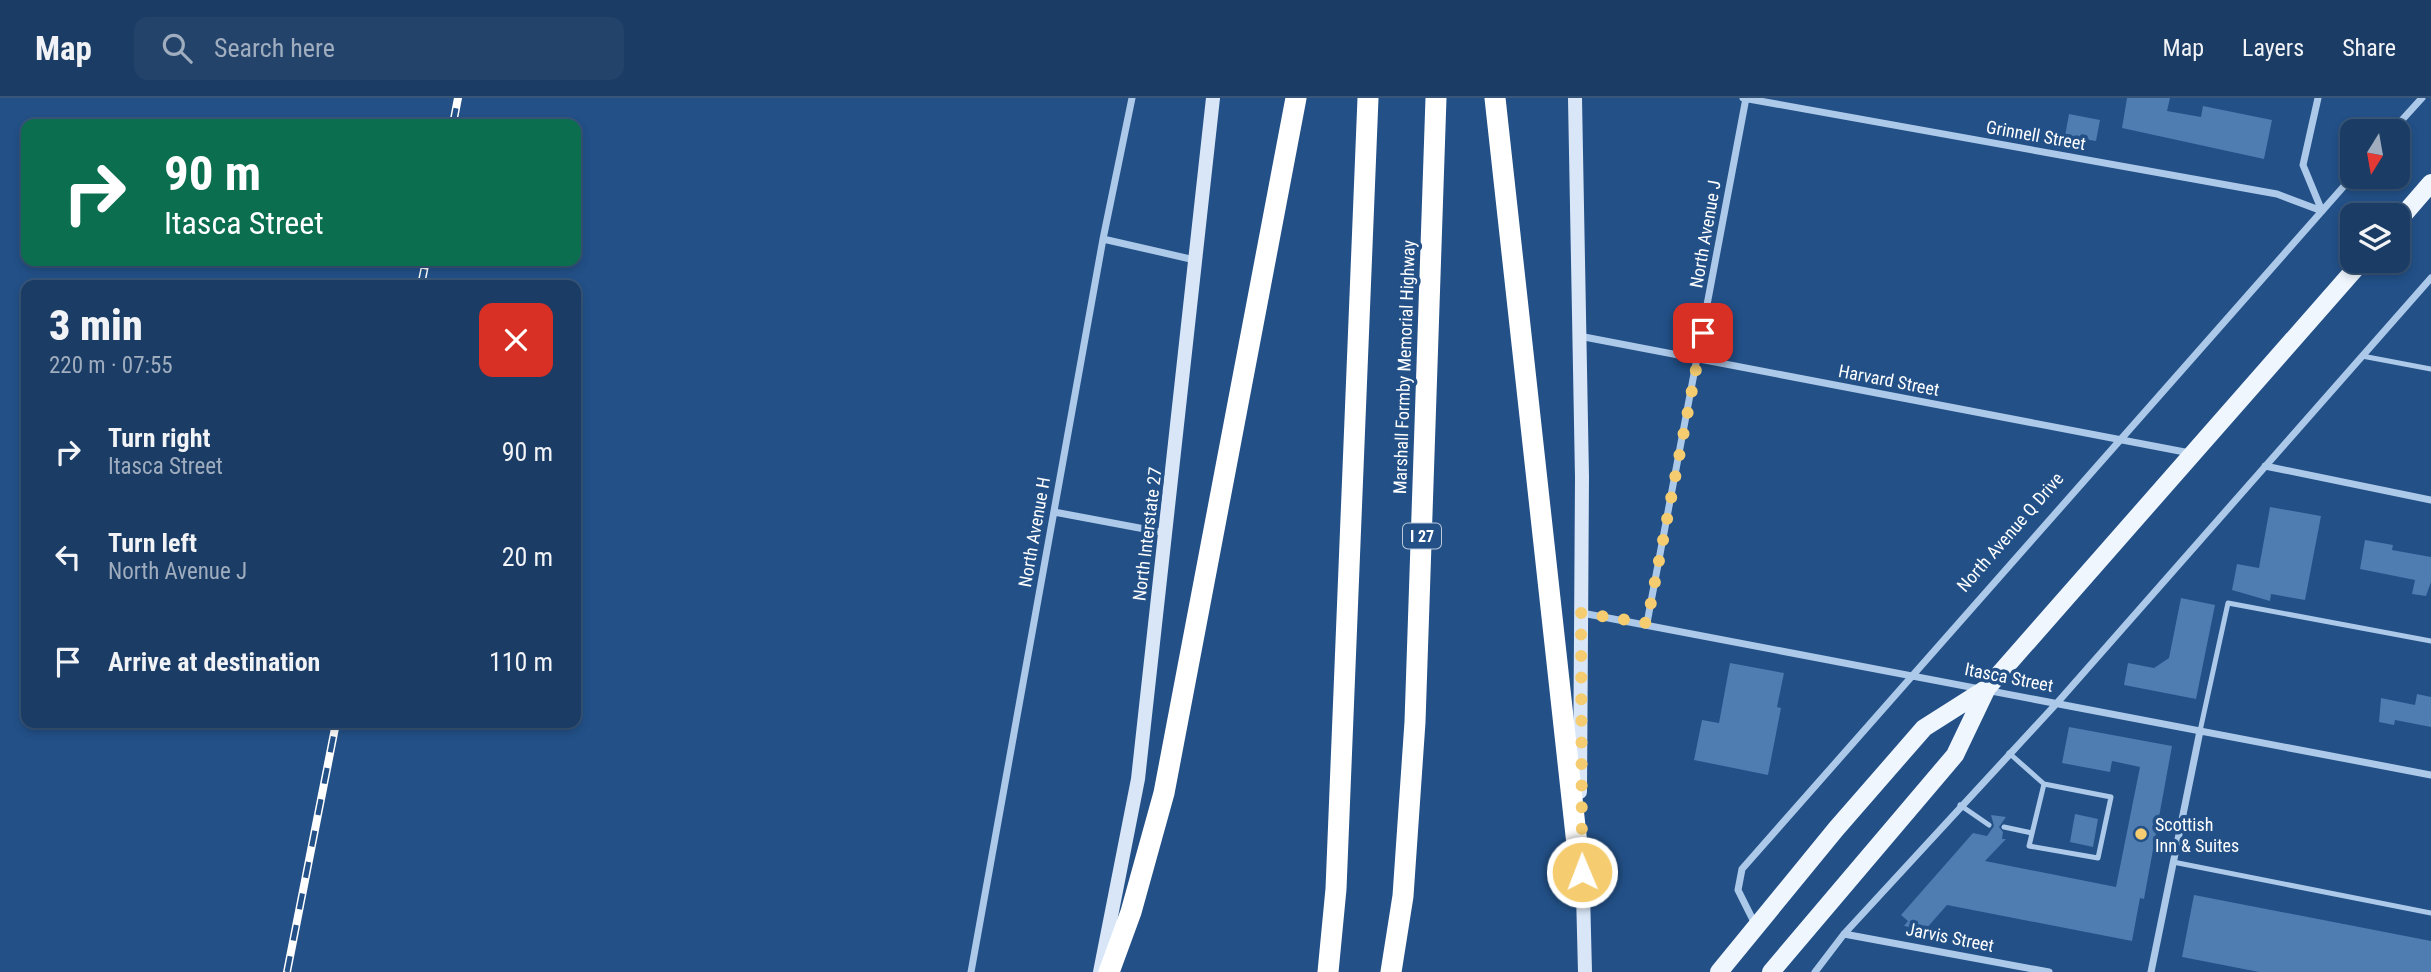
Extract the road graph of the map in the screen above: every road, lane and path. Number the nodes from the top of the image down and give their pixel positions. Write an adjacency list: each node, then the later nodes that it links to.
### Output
1 (1132, 98): 16 (street, North Avenue H)
2 (1213, 98): 17 (main road, North Interstate 27)
3 (1296, 98): 51 (highway)
4 (1368, 98): 52 (highway)
5 (1436, 98): 53 (highway, Marshall Formby Memorial Highway / I 27)
6 (1494, 98): 45 (highway)
7 (1575, 98): 20 (main road)
8 (1745, 98): 15 (street, Grinnell Street); 22 (street, North Avenue J)
9 (2318, 98): 15 (street)
10 (2422, 98): 11 (street)
11 (2403, 119)
12 (2431, 183): 14 (main road)
13 (2341, 189): 15 (street, North Avenue Q Drive)
14 (2410, 207)
15 (2322, 211): 24 (street, North Avenue Q Drive)
16 (1103, 239): 17 (street); 28 (street, North Avenue H)
17 (1197, 260): 29 (main road, North Interstate 27)
18 (2351, 273): 25 (main road)
19 (2431, 278): 21 (street)
20 (1578, 336): 22 (street, Harvard Street); 30 (main road)
21 (2362, 356): 23 (lane); 26 (street)
22 (1698, 359): 24 (street, Harvard Street); 31 (street, North Avenue J)
23 (2431, 369)
24 (2118, 441): 25 (street, Harvard Street); 33 (street, North Avenue Q Drive)
25 (2193, 454): 34 (main road)
26 (2265, 466): 27 (street); 35 (street)
27 (2431, 500)
28 (1054, 512): 29 (street); 49 (street, North Avenue H)
29 (1167, 534): 50 (main road, North Interstate 27)
30 (1581, 613): 31 (street, Itasca Street); 45 (main road)
31 (1647, 623): 33 (street, Itasca Street)
32 (2431, 641): 36 (lane)
33 (1915, 675): 34 (street, Itasca Street); 47 (street, North Avenue Q Drive)
34 (1987, 688): 35 (street, Itasca Street); 47 (main road); 56 (main road)
35 (2057, 703): 36 (street, Itasca Street); 37 (street)
36 (2200, 731): 38 (street, Itasca Street); 44 (street)
37 (2009, 754): 39 (lane); 40 (street)
38 (2431, 775)
39 (2044, 784): 43 (lane); 43 (lane)
40 (1960, 805): 41 (lane); 48 (street)
41 (1989, 825)
42 (2004, 827): 43 (lane)
43 (2032, 833)
44 (2173, 862): 46 (lane); 59 (street)
45 (1583, 899): 54 (main road)
46 (2431, 913)
47 (1756, 926): 55 (main road)
48 (1844, 934): 57 (street); 58 (street, Jarvis Street)
49 (971, 972)
50 (1100, 972)
51 (1109, 972)
52 (1328, 972)
53 (1391, 972)
54 (1585, 972)
55 (1719, 972)
56 (1771, 972)
57 (1815, 972)
58 (2049, 972)
59 (2151, 972)

